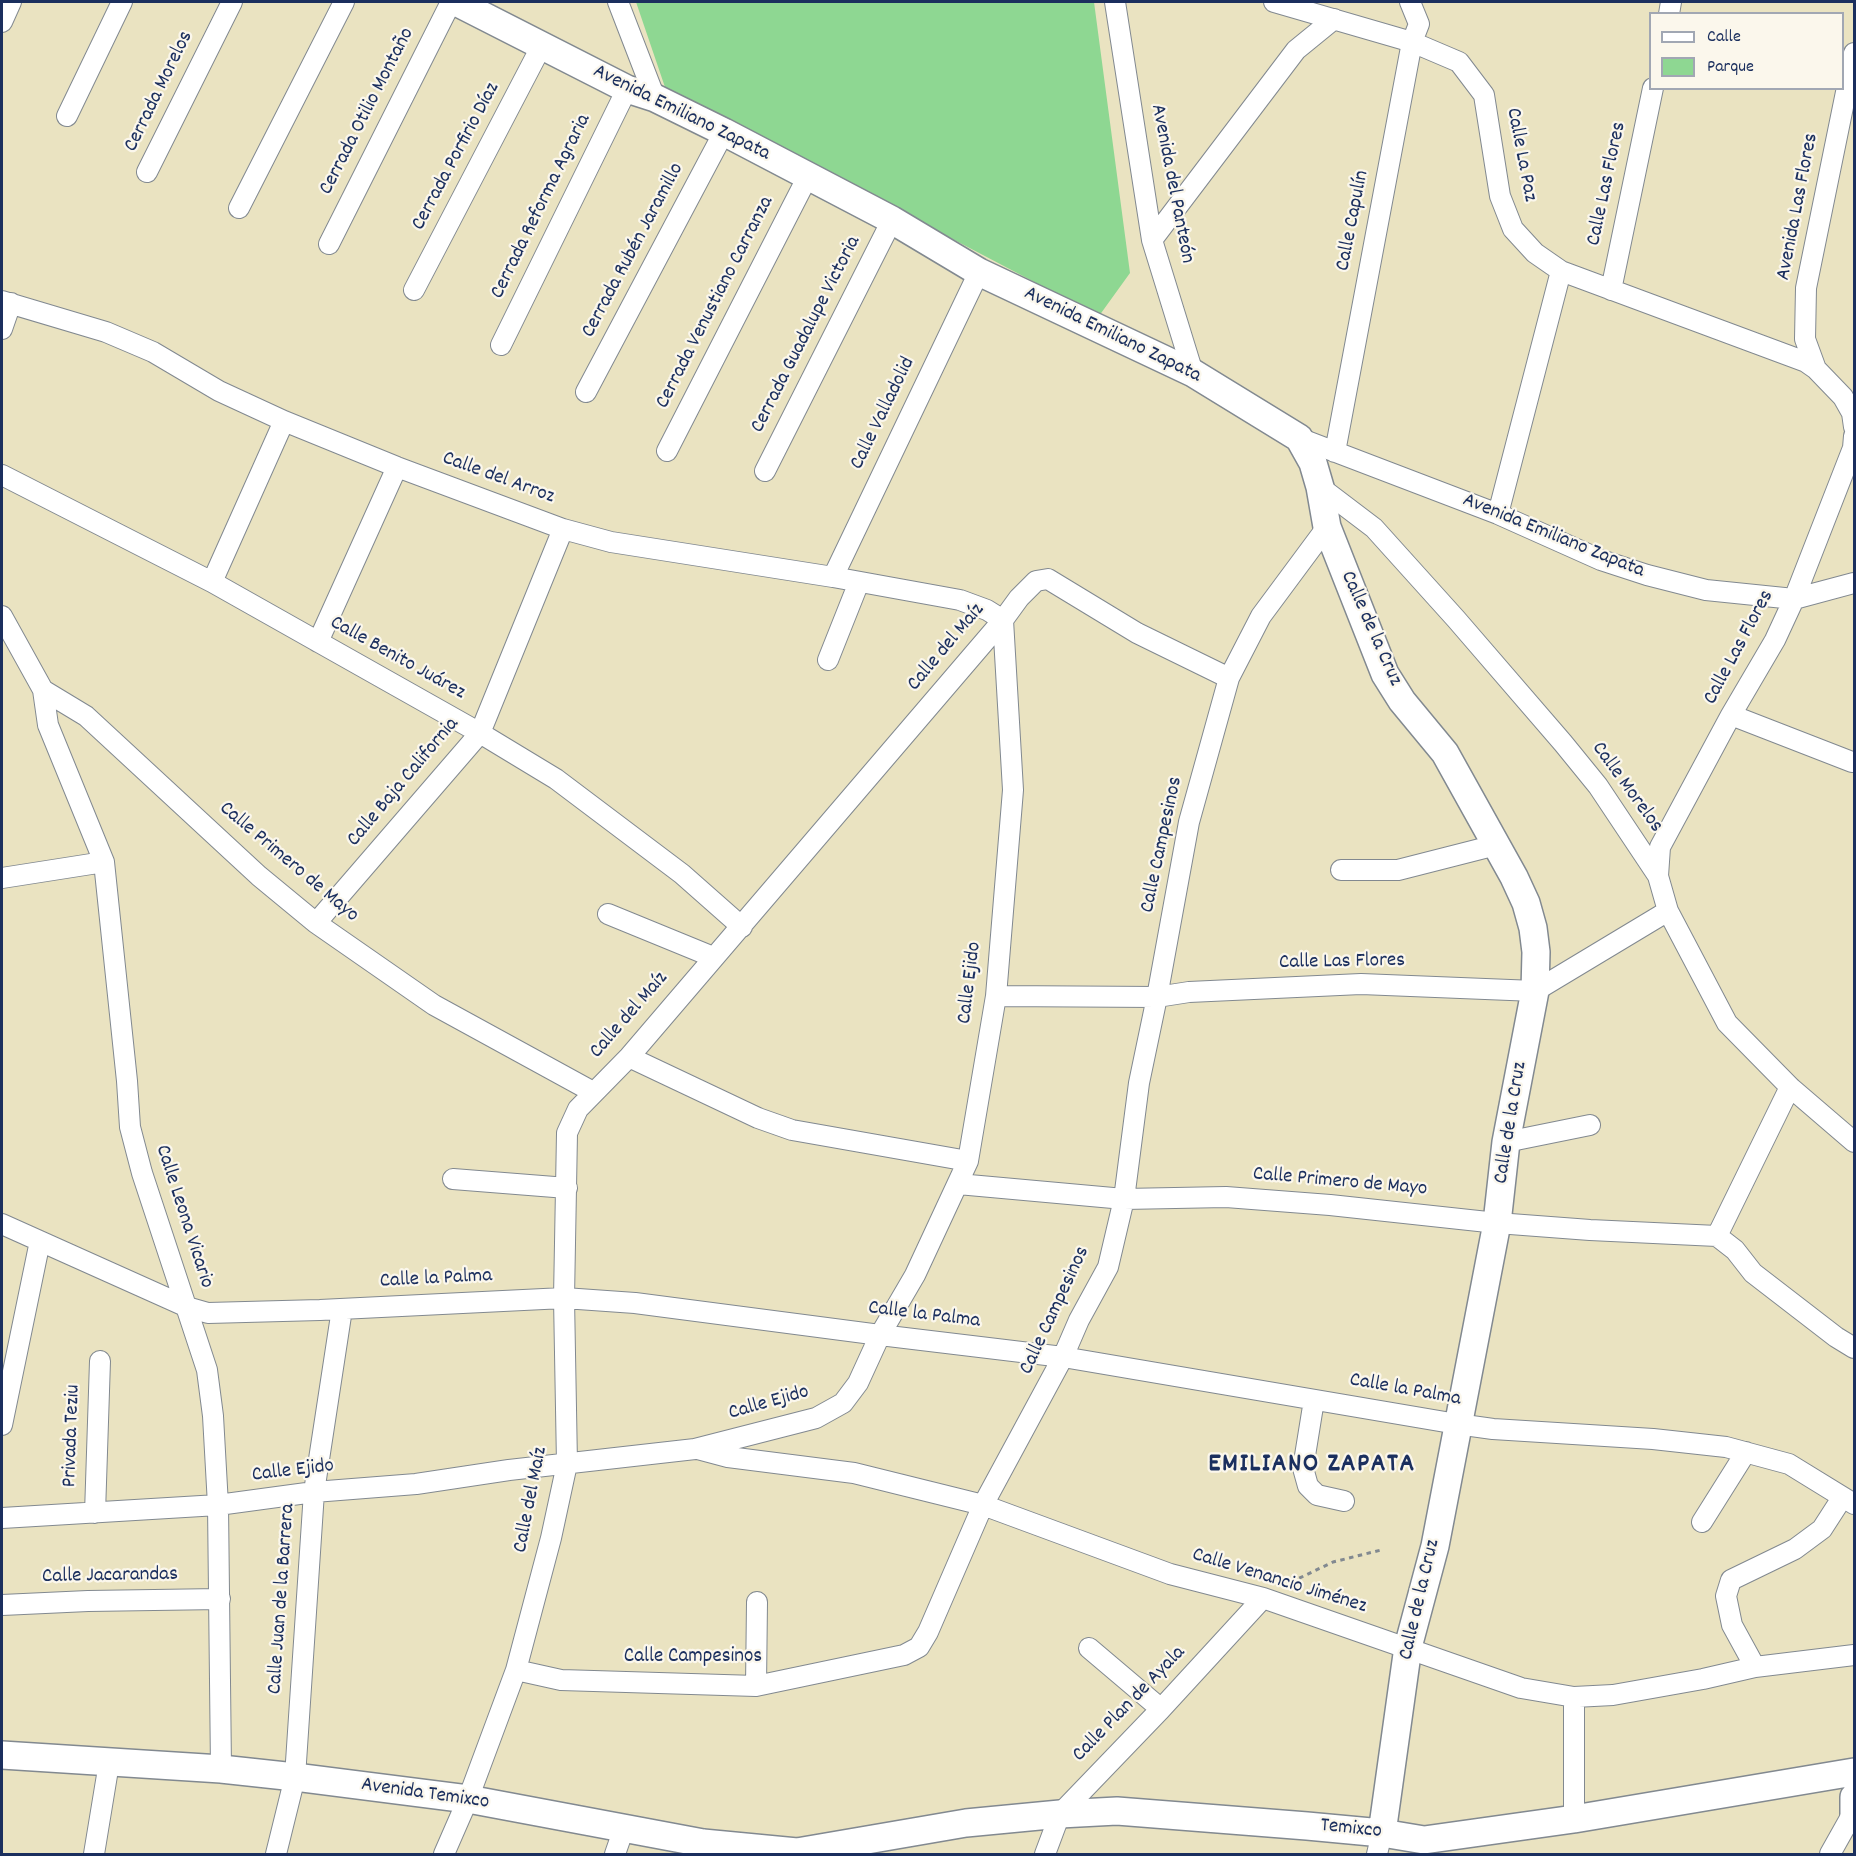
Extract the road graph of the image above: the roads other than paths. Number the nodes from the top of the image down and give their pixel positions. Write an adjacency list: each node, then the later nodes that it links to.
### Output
1 (11, 2): 13 (street)
2 (122, 2): 20 (street)
3 (232, 2): 22 (street, Cerrada Morelos)
4 (344, 2): 24 (street)
5 (451, 2): 27 (street, Cerrada Otilio Montaño)
6 (456, 2): 15 (main road, Avenida Emiliano Zapata)
7 (618, 2): 19 (street)
8 (1115, 2): 26 (street, Avenida del Panteón)
9 (1274, 2): 12 (street, Calle La Paz)
10 (1410, 2): 14 (street)
11 (1427, 2): 14 (street, Calle Capulín)
12 (1334, 20): 14 (street, Calle La Paz); 26 (street)
13 (2, 22)
14 (1416, 33): 28 (street, Calle La Paz); 43 (street, Calle Capulín)
15 (542, 45): 17 (main road, Avenida Emiliano Zapata); 30 (street, Cerrada Porfirio Díaz)
16 (1854, 53): 35 (street, Avenida Las Flores)
17 (627, 89): 19 (main road, Avenida Emiliano Zapata); 34 (street, Cerrada Reforma Agraria)
18 (1653, 90): 31 (street, Calle Las Flores)
19 (654, 98): 21 (main road, Avenida Emiliano Zapata)
20 (67, 116)
21 (724, 132): 23 (main road, Avenida Emiliano Zapata); 37 (street, Cerrada Rubén Jaramillo)
22 (147, 172)
23 (808, 176): 25 (main road, Avenida Emiliano Zapata); 42 (street, Cerrada Venustiano Carranza)
24 (239, 208)
25 (892, 220): 29 (main road, Avenida Emiliano Zapata); 45 (street, Cerrada Guadalupe Victoria)
26 (1152, 240): 36 (street, Avenida del Panteón)
27 (328, 244)
28 (1561, 271): 31 (street, Calle La Paz); 48 (street)
29 (979, 272): 36 (main road, Avenida Emiliano Zapata); 51 (street, Calle Valladolid)
30 (414, 290)
31 (1611, 290): 35 (street, Calle La Paz)
32 (6, 302): 33 (street); 38 (street, Calle del Arroz)
33 (2, 329)
34 (501, 345)
35 (1816, 369): 39 (street)
36 (1193, 373): 41 (main road, Avenida Emiliano Zapata)
37 (586, 392)
38 (284, 421): 44 (street, Calle del Arroz); 52 (street)
39 (1854, 427)
40 (1854, 436): 55 (street, Calle Las Flores)
41 (1299, 438): 43 (street, Avenida Emiliano Zapata); 47 (main road, Calle de la Cruz)
42 (667, 451)
43 (1335, 452): 48 (street, Avenida Emiliano Zapata)
44 (397, 467): 50 (street, Calle del Arroz); 58 (street)
45 (765, 471)
46 (2, 475): 52 (street, Calle Benito Juárez)
47 (1320, 487): 49 (main road, Calle de la Cruz); 68 (street, Calle Morelos)
48 (1498, 514): 55 (street, Avenida Emiliano Zapata)
49 (1327, 527): 60 (street, Calle Campesinos); 65 (main road, Calle de la Cruz)
50 (563, 529): 51 (street, Calle del Arroz); 63 (street, Calle Baja California)
51 (833, 577): 53 (street, Calle del Arroz)
52 (212, 582): 58 (street, Calle Benito Juárez)
53 (859, 582): 57 (street, Calle del Arroz); 59 (street)
54 (1854, 583): 55 (street)
55 (1794, 599): 62 (street, Calle Las Flores)
56 (2, 616): 61 (street, Calle Primero de Mayo)
57 (1003, 620): 60 (street, Calle del Maíz); 73 (street, Calle del Maíz); 76 (street, Calle Ejido)
58 (318, 642): 63 (street, Calle Benito Juárez)
59 (828, 660)
60 (1229, 678): 77 (street, Calle Campesinos)
61 (43, 690): 66 (street, Calle Leona Vicario); 72 (street, Calle Primero de Mayo)
62 (1731, 715): 64 (street); 68 (street, Calle Las Flores)
63 (480, 733): 72 (street, Calle Baja California); 73 (street, Calle Benito Juárez)
64 (1852, 762)
65 (1496, 845): 67 (street); 75 (main road, Calle de la Cruz)
66 (104, 862): 69 (street); 94 (street, Calle Leona Vicario)
67 (1341, 870)
68 (1658, 876): 70 (street, Calle Morelos)
69 (2, 878)
70 (1668, 911): 75 (street); 79 (street, Calle Morelos)
71 (608, 914): 74 (street)
72 (316, 923): 80 (street, Calle Primero de Mayo)
73 (742, 927): 74 (street, Calle del Maíz)
74 (713, 957): 78 (street, Calle del Maíz)
75 (1535, 991): 77 (street, Calle Las Flores); 82 (main road, Calle de la Cruz)
76 (996, 996): 77 (street, Calle Las Flores); 84 (street, Calle Ejido)
77 (1157, 997): 88 (street, Calle Campesinos)
78 (629, 1057): 80 (street, Calle del Maíz); 84 (street)
79 (1790, 1087): 83 (street, Calle Morelos); 91 (street)
80 (593, 1092): 87 (street, Calle del Maíz)
81 (1590, 1125): 82 (street)
82 (1506, 1142): 89 (main road, Calle de la Cruz)
83 (1854, 1142)
84 (968, 1161): 86 (street, Calle Ejido)
85 (453, 1179): 87 (street)
86 (958, 1184): 88 (street, Calle Primero de Mayo); 96 (street, Calle Ejido)
87 (567, 1188): 93 (street, Calle del Maíz)
88 (1124, 1199): 89 (street, Calle Primero de Mayo); 98 (street, Calle Campesinos)
89 (1497, 1223): 91 (street, Calle Primero de Mayo); 101 (main road, Calle de la Cruz)
90 (2, 1224): 92 (street, Calle la Palma)
91 (1717, 1236): 97 (street)
92 (40, 1241): 94 (street, Calle la Palma); 102 (street)
93 (564, 1298): 95 (street, Calle la Palma); 96 (street, Calle la Palma); 105 (street, Calle del Maíz)
94 (188, 1307): 95 (street, Calle la Palma); 109 (street, Calle Leona Vicario)
95 (342, 1309): 106 (street, Calle Juan de la Barrera)
96 (880, 1335): 98 (street, Calle la Palma); 103 (street, Calle Ejido)
97 (1854, 1348)
98 (1063, 1357): 100 (street, Calle la Palma); 110 (street, Calle Campesinos)
99 (100, 1361): 111 (street, Privada Teziu)
100 (1314, 1400): 101 (street, Calle la Palma); 107 (street)
101 (1457, 1424): 104 (street, Calle la Palma); 118 (main road, Calle de la Cruz)
102 (2, 1425)
103 (695, 1449): 105 (street, Calle Ejido); 110 (street, Calle Venancio Jiménez)
104 (1746, 1452): 108 (street, Calle la Palma); 113 (street)
105 (567, 1464): 106 (street, Calle Ejido); 122 (street, Calle del Maíz)
106 (314, 1492): 109 (street, Calle Ejido); 130 (street, Calle Juan de la Barrera)
107 (1344, 1501)
108 (1848, 1501): 121 (street)
109 (218, 1505): 111 (street, Calle Ejido); 115 (street, Calle Leona Vicario)
110 (983, 1505): 114 (street, Calle Venancio Jiménez); 123 (street, Calle Campesinos)
111 (94, 1513): 112 (street, Calle Ejido)
112 (2, 1518)
113 (1702, 1522)
114 (1263, 1598): 118 (street, Calle Venancio Jiménez); 125 (street, Calle Plan de Ayala)
115 (220, 1599): 117 (street, Calle Jacarandas); 128 (street, Calle Leona Vicario)
116 (757, 1602): 123 (street)
117 (2, 1605)
118 (1408, 1647): 124 (street, Calle Venancio Jiménez); 136 (main road, Calle de la Cruz)
119 (1089, 1648): 125 (street)
120 (1854, 1655): 121 (street, Calle Venancio Jiménez)
121 (1755, 1667): 124 (street, Calle Venancio Jiménez)
122 (516, 1670): 123 (street, Calle Campesinos); 131 (street, Calle del Maíz)
123 (756, 1686)
124 (1574, 1697): 134 (street)
125 (1161, 1709): 133 (street, Calle Plan de Ayala)
126 (2, 1755): 127 (main road, Avenida Temixco)
127 (109, 1763): 128 (main road, Avenida Temixco); 138 (street)
128 (221, 1769): 130 (main road, Avenida Temixco)
129 (1854, 1772): 134 (main road, Temixco)
130 (295, 1777): 131 (main road, Avenida Temixco); 139 (street, Calle Juan de la Barrera)
131 (468, 1800): 135 (main road, Avenida Temixco); 140 (street, Calle del Maíz)
132 (1854, 1810): 143 (street)
133 (1060, 1814): 136 (main road, Temixco); 137 (main road, Temixco); 142 (street, Calle Plan de Ayala)
134 (1574, 1819): 136 (main road, Temixco)
135 (624, 1828): 137 (main road, Avenida Temixco); 141 (street)
136 (1379, 1844)
137 (843, 1850)
138 (94, 1854)
139 (276, 1854)
140 (444, 1854)
141 (615, 1854)
142 (1045, 1854)
143 (1830, 1854)

